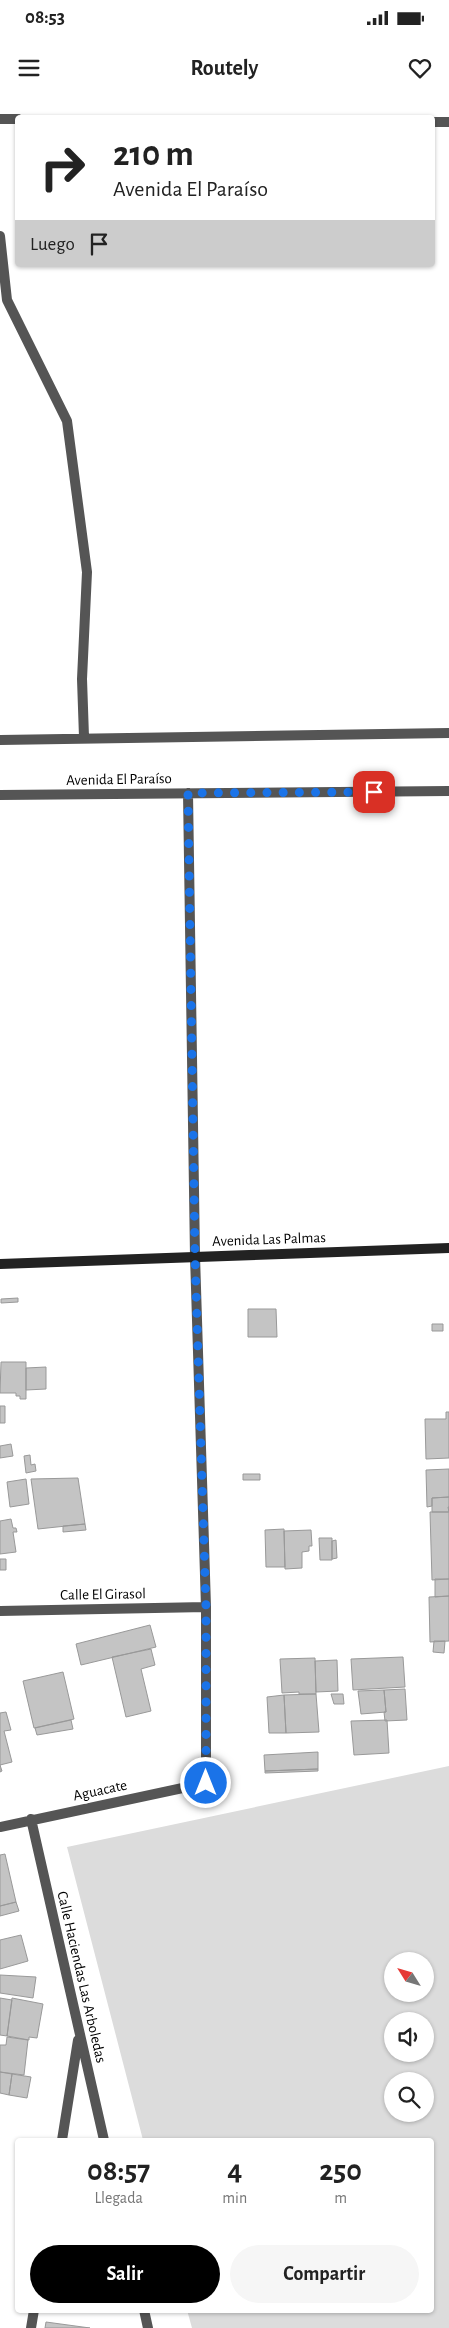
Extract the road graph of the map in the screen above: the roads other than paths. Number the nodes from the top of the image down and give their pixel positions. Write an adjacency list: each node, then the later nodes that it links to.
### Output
1 (0, 119): 2 (street)
2 (15, 119)
3 (435, 122): 4 (street)
4 (449, 122)
5 (0, 236): 7 (street)
6 (449, 733): 7 (street)
7 (84, 737): 8 (street)
8 (0, 740)
9 (449, 791): 10 (street, Avenida El Paraíso)
10 (188, 793): 11 (street, Avenida El Paraíso); 13 (street)
11 (0, 795)
12 (449, 1248): 13 (street, Avenida Las Palmas)
13 (195, 1256): 14 (street, Avenida Las Palmas); 15 (street)
14 (0, 1264)
15 (206, 1607): 16 (street, Calle El Girasol); 17 (street, Aguacate)
16 (0, 1611)
17 (31, 1819): 18 (street, Aguacate); 19 (street, Calle Haciendas Las Arboledas)
18 (0, 1827)
19 (79, 2036): 20 (street); 21 (street, Calle Haciendas Las Arboledas)
20 (62, 2138)
21 (104, 2138)
22 (34, 2313): 24 (street)
23 (145, 2313): 25 (street)
24 (32, 2328)
25 (148, 2328)

